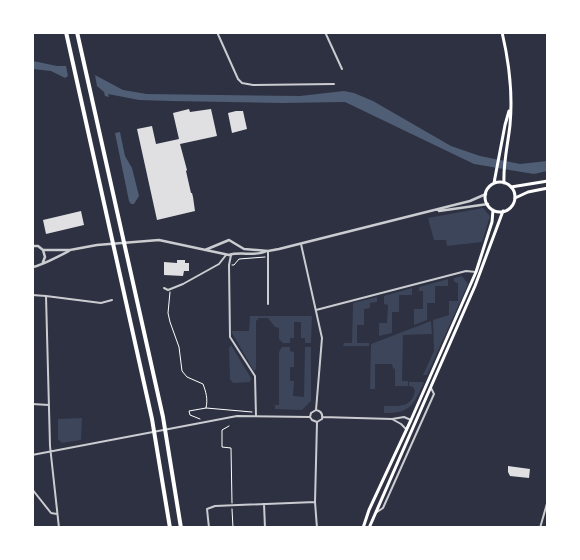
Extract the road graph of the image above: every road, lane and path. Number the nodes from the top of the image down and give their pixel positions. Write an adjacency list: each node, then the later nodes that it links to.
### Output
1 (66, 32): 69 (highway)
2 (77, 32): 70 (highway)
3 (216, 32): 7 (street)
4 (325, 32): 6 (street)
5 (502, 32): 8 (main road)
6 (342, 69)
7 (334, 84)
8 (511, 106): 10 (main road); 11 (main road)
9 (548, 181): 12 (main road)
10 (504, 183): 11 (main road); 12 (main road)
11 (494, 184): 14 (main road)
12 (512, 187): 15 (main road)
13 (548, 188): 15 (main road)
14 (486, 194): 16 (main road); 19 (street)
15 (515, 198): 18 (main road)
16 (488, 204): 17 (main road); 19 (street)
17 (493, 210): 18 (main road); 35 (main road)
18 (503, 211): 35 (main road)
19 (426, 213): 22 (street)
20 (32, 242): 24 (street)
21 (222, 244): 23 (street); 27 (street); 29 (street)
22 (301, 244): 28 (street); 42 (street)
23 (236, 245): 28 (street); 30 (street)
24 (34, 246): 25 (street)
25 (43, 250): 26 (street); 32 (street)
26 (70, 250): 27 (street); 32 (street)
27 (205, 250): 29 (street)
28 (268, 250): 30 (street); 33 (path); 41 (street)
29 (223, 253): 31 (street)
30 (233, 254): 31 (street); 33 (street)
31 (226, 255): 37 (street)
32 (44, 262): 34 (street)
33 (229, 265): 48 (street)
34 (32, 267)
35 (478, 273): 42 (street); 43 (main road); 52 (main road)
36 (164, 288): 37 (street)
37 (171, 289): 46 (path)
38 (32, 295): 39 (street)
39 (46, 296): 40 (street); 45 (street)
40 (112, 300)
41 (268, 304)
42 (316, 310): 47 (street)
43 (431, 388): 55 (main road); 56 (street)
44 (32, 404): 45 (street)
45 (49, 405): 59 (street)
46 (206, 408): 48 (path); 54 (path)
47 (316, 410): 49 (street); 50 (street)
48 (256, 416): 49 (street); 54 (street)
49 (310, 417): 53 (street)
50 (322, 417): 51 (street); 53 (street)
51 (392, 419): 52 (street); 58 (street)
52 (411, 420): 55 (main road); 58 (main road)
53 (317, 422): 63 (street)
54 (202, 423): 59 (street)
55 (415, 423): 56 (street); 66 (main road)
56 (420, 425): 66 (street)
57 (229, 426): 65 (path)
58 (406, 430): 75 (main road)
59 (50, 451): 60 (street); 67 (street)
60 (32, 455)
61 (32, 489): 67 (street)
62 (548, 500): 77 (street)
63 (315, 502): 64 (street); 74 (street)
64 (264, 504): 65 (street); 73 (street)
65 (232, 505): 71 (street); 72 (path)
66 (374, 512): 76 (main road)
67 (57, 514): 68 (street)
68 (60, 527)
69 (170, 528)
70 (181, 528)
71 (209, 528)
72 (233, 528)
73 (265, 528)
74 (316, 528)
75 (362, 528)
76 (369, 528)
77 (540, 528)

